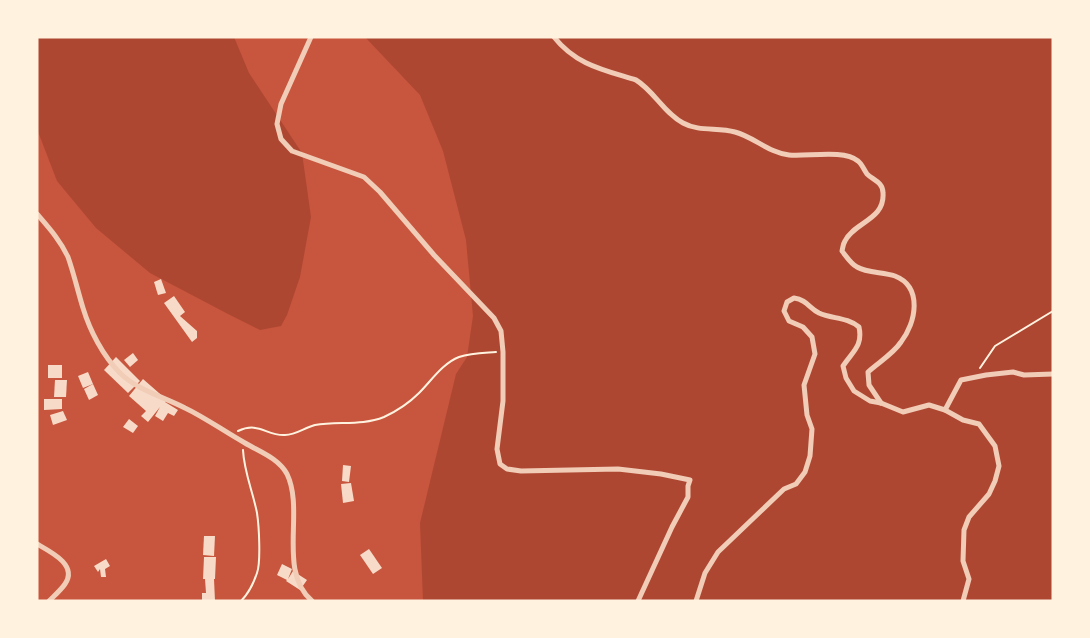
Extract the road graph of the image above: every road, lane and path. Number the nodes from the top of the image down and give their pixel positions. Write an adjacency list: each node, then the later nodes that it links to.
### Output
1 (310, 37): 5 (street)
2 (554, 37): 8 (street)
3 (37, 214): 10 (street)
4 (1053, 311): 7 (path)
5 (503, 352): 10 (path); 16 (street)
6 (1053, 374): 7 (street)
7 (974, 378): 9 (street)
8 (881, 403): 9 (street); 17 (street)
9 (946, 410): 18 (street)
10 (231, 435): 11 (street)
11 (242, 442): 14 (path); 15 (street)
12 (37, 544): 13 (street)
13 (49, 601)
14 (241, 601)
15 (312, 601)
16 (638, 601)
17 (695, 601)
18 (963, 601)

